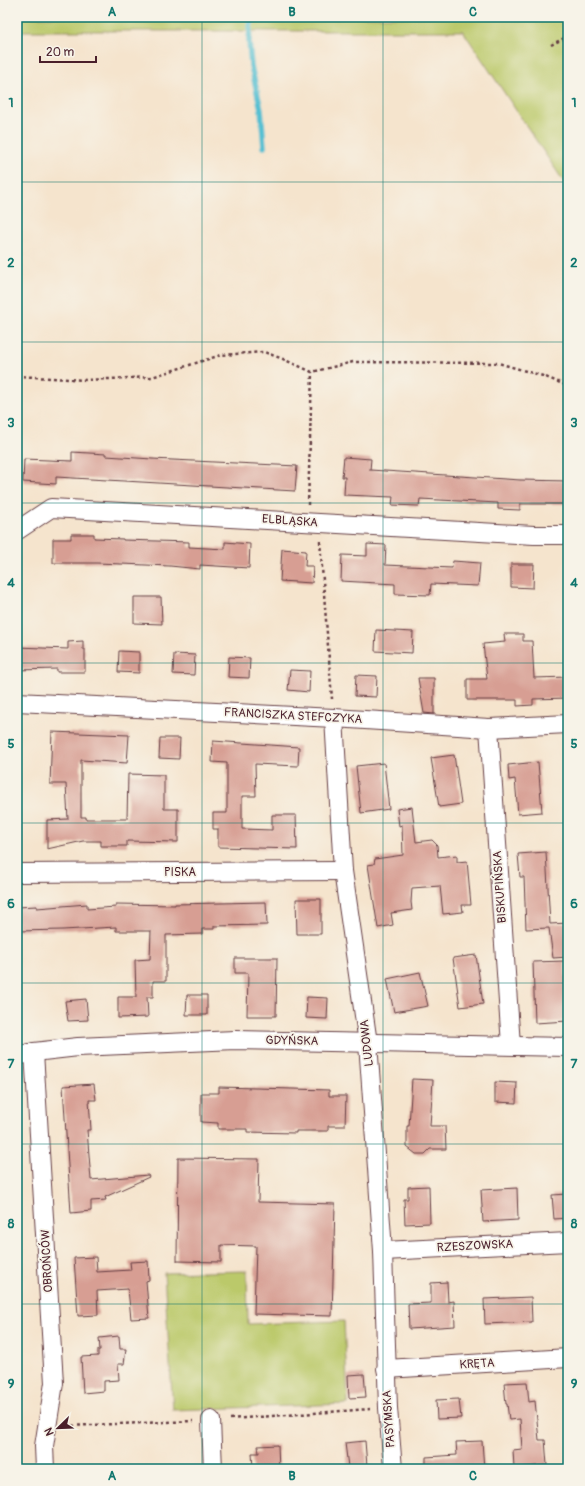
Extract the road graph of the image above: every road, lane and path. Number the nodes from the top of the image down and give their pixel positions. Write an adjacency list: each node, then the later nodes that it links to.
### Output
1 (568, 36): 2 (path)
2 (551, 45)
3 (312, 372): 4 (path); 5 (path); 6 (path)
4 (17, 376)
5 (568, 386)
6 (313, 522): 7 (street, ELBLĄSKA); 8 (street, ELBLĄSKA); 10 (path)
7 (18, 530)
8 (568, 535)
9 (17, 702): 10 (street, FRANCISZKA STEFCZYKA)
10 (334, 718): 12 (street, FRANCISZKA STEFCZYKA); 13 (street, LUDOWA)
11 (568, 724): 12 (street, FRANCISZKA STEFCZYKA)
12 (489, 728): 16 (street, BISKUPIŃSKA)
13 (343, 871): 14 (street, PISKA); 15 (street, LUDOWA)
14 (17, 873)
15 (368, 1043): 16 (street, GDYŃSKA); 18 (street, GDYŃSKA); 20 (street, LUDOWA)
16 (511, 1045): 17 (street, GDYŃSKA)
17 (568, 1047)
18 (26, 1054): 26 (street, OBROŃCÓW)
19 (568, 1242): 20 (street, RZESZOWSKA)
20 (383, 1251): 22 (street, LUDOWA)
21 (568, 1358): 22 (street, KRĘTA)
22 (386, 1369): 23 (street, PASYMSKA)
23 (388, 1408): 24 (path); 28 (street, PASYMSKA)
24 (211, 1420): 25 (path); 27 (street)
25 (63, 1426)
26 (45, 1469)
27 (213, 1469)
28 (393, 1469)

